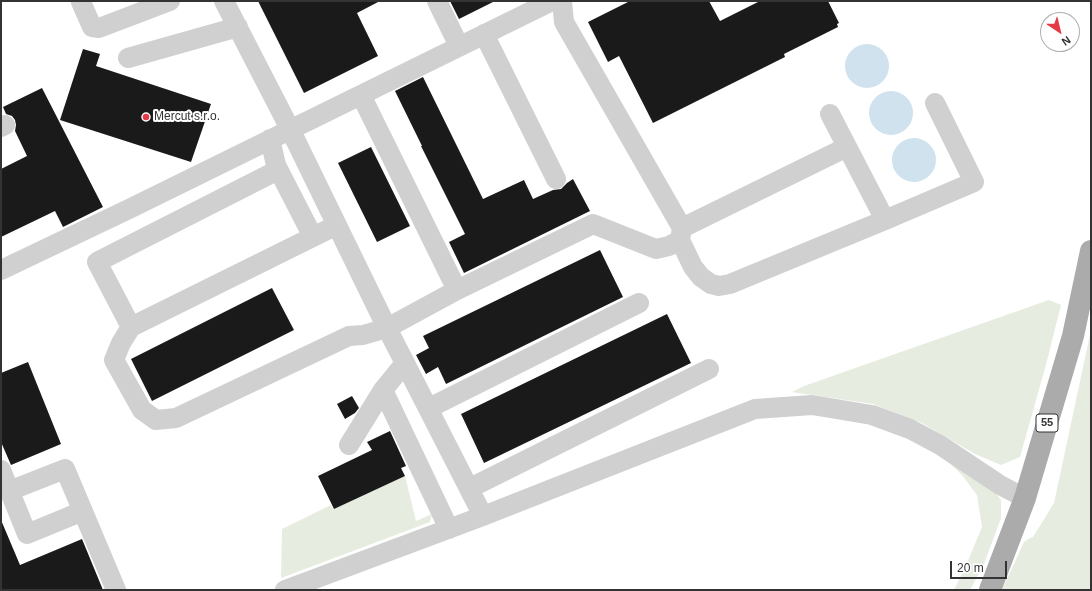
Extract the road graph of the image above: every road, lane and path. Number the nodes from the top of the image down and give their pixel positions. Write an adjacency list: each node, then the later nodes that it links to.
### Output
1 (170, 1): 6 (lane)
2 (224, 1): 7 (lane)
3 (437, 1): 9 (lane)
4 (552, 1): 8 (lane)
5 (562, 1): 21 (lane)
6 (80, 2)
7 (238, 27): 10 (lane); 14 (lane)
8 (484, 34): 9 (lane); 18 (lane)
9 (459, 46): 11 (lane)
10 (128, 58)
11 (361, 95): 14 (lane); 25 (lane)
12 (935, 103): 19 (lane)
13 (830, 114): 16 (lane)
14 (290, 129): 15 (lane); 20 (lane)
15 (270, 139): 17 (lane); 24 (lane)
16 (846, 147): 19 (lane); 21 (lane)
17 (278, 170): 22 (lane); 27 (lane)
18 (556, 179)
19 (885, 220): 21 (lane)
20 (337, 225): 22 (lane); 28 (lane)
21 (681, 234): 25 (lane)
22 (313, 237): 27 (lane)
23 (1091, 251): 37 (main road, 55)
24 (1, 270)
25 (457, 290): 28 (lane)
26 (639, 303): 32 (lane)
27 (131, 327): 28 (lane)
28 (387, 328): 29 (lane)
29 (405, 363): 31 (lane); 32 (lane)
30 (709, 370): 35 (lane)
31 (383, 390): 33 (lane); 40 (lane)
32 (429, 408): 35 (lane)
33 (349, 445)
34 (1, 470): 36 (lane)
35 (470, 488): 39 (lane)
36 (9, 491): 38 (lane); 38 (lane)
37 (1025, 498): 39 (lane); 43 (main road, 55)
38 (83, 511): 41 (lane)
39 (483, 516): 40 (lane)
40 (449, 529): 42 (lane)
41 (116, 590)
42 (285, 590)
43 (990, 590)

